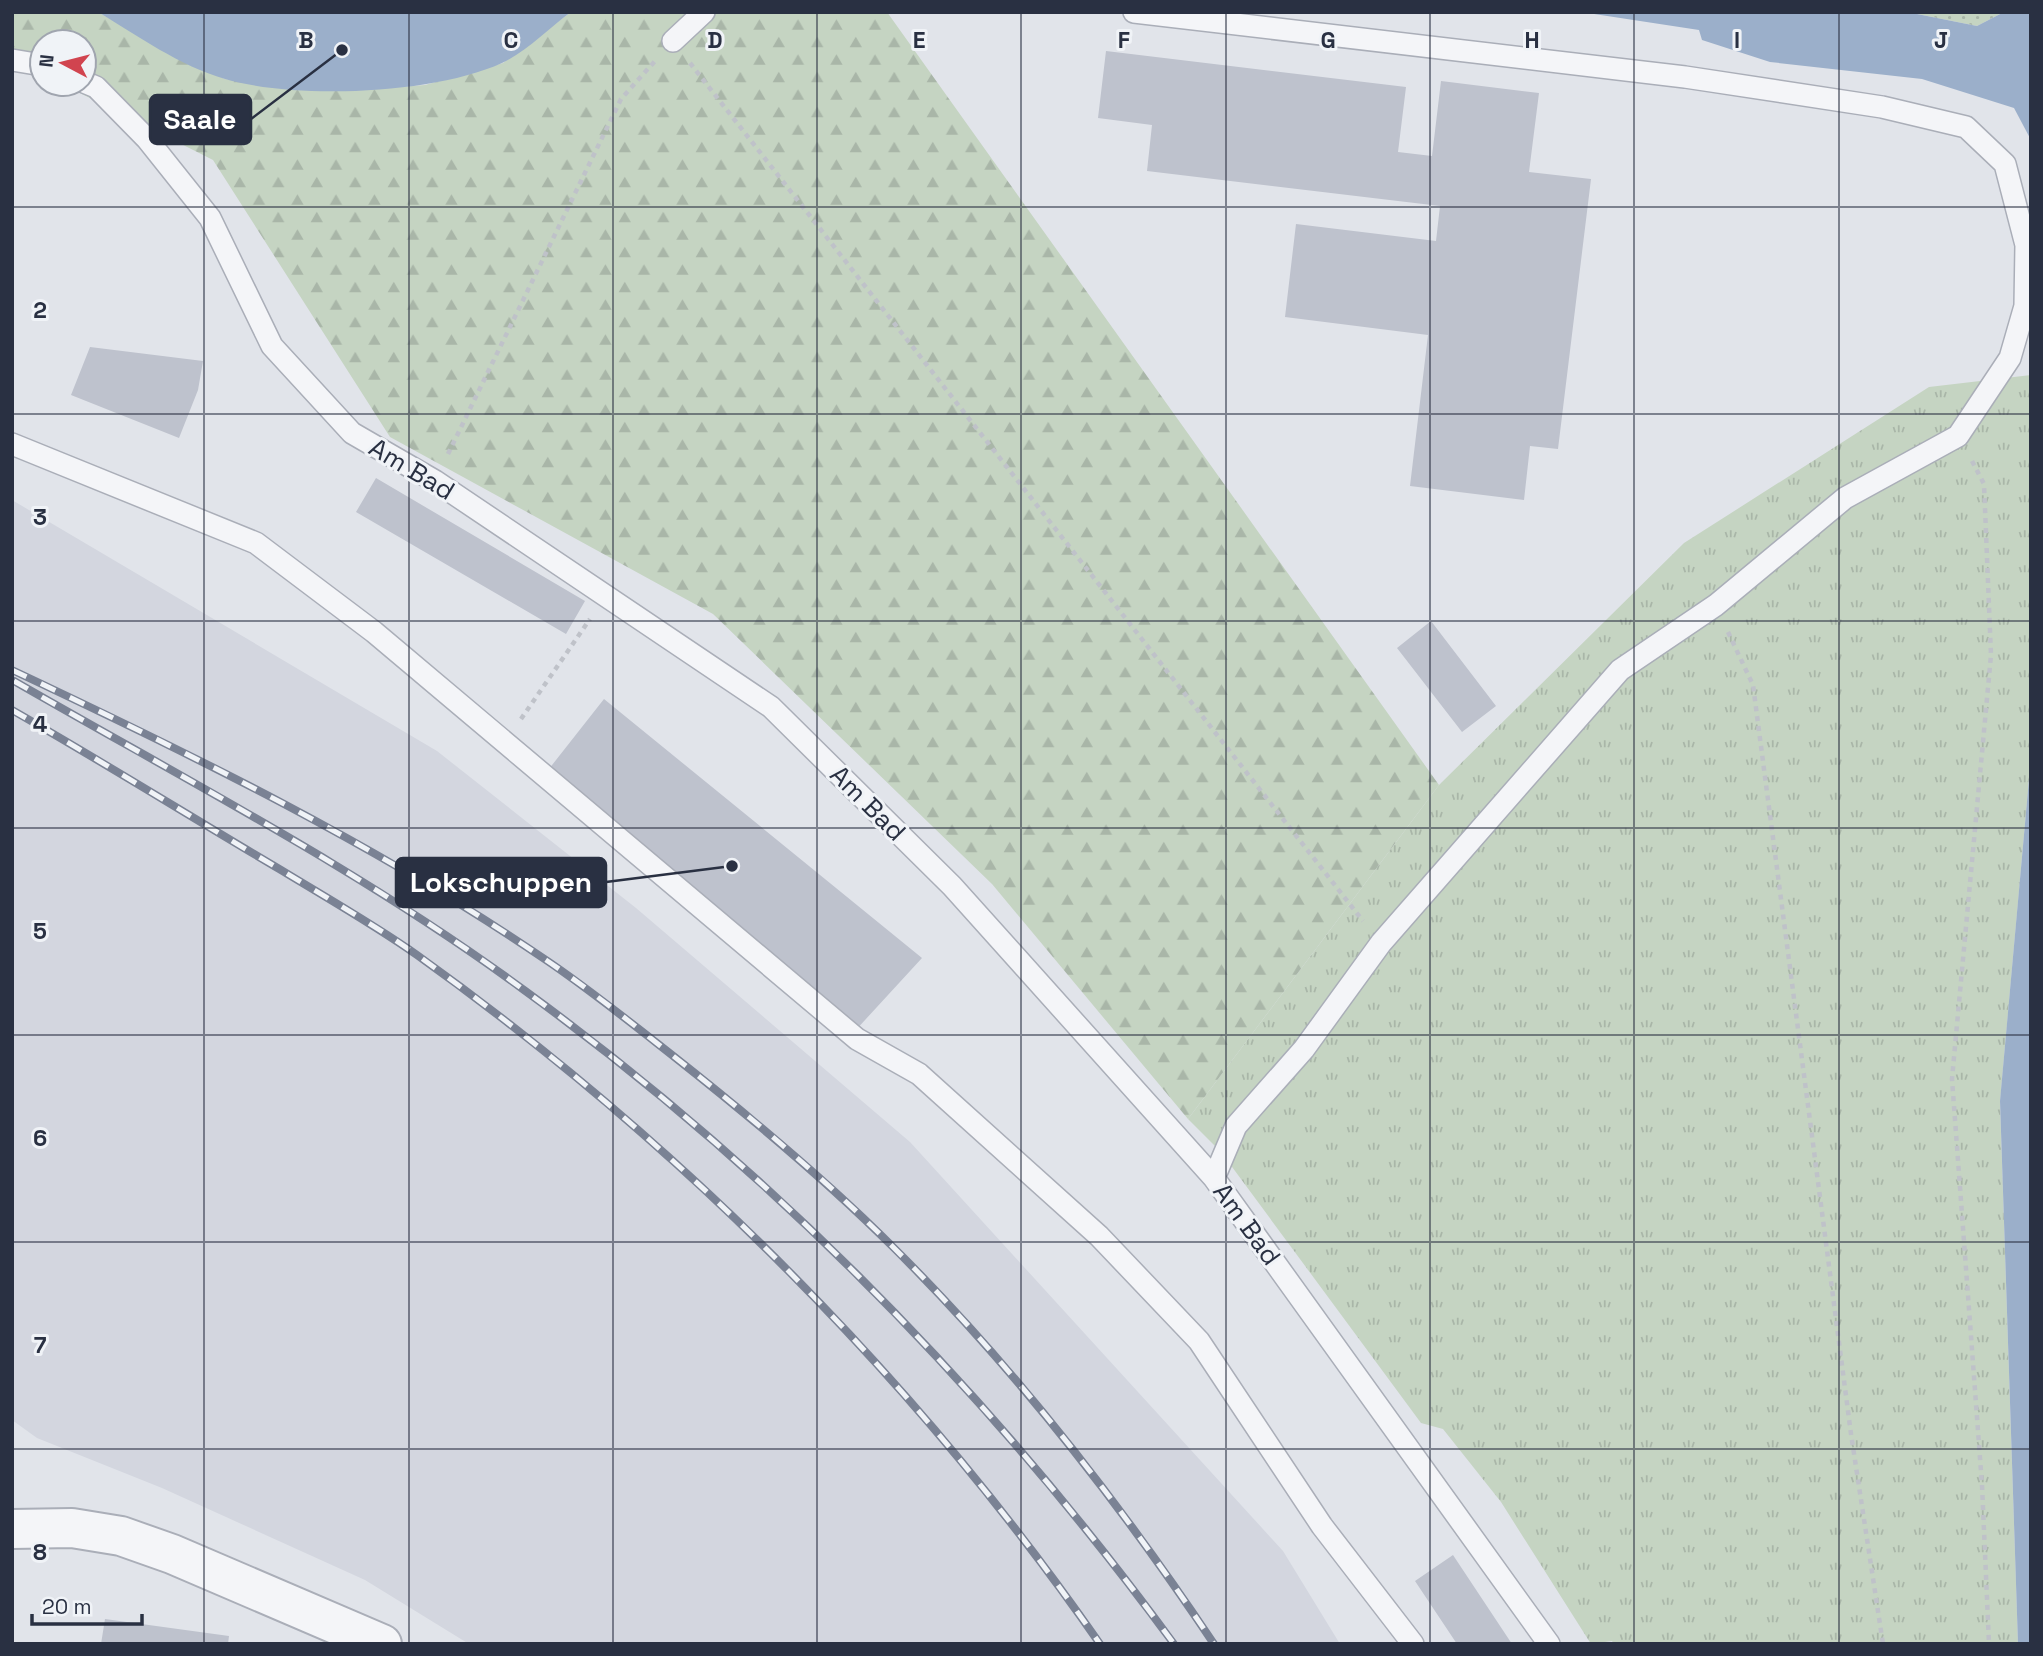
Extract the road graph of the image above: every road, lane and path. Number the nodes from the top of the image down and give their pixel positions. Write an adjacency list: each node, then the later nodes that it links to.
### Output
1 (704, 12): 3 (lane)
2 (1134, 12): 5 (lane)
3 (673, 41): 7 (path); 11 (path)
4 (98, 89): 7 (lane, Am Bad)
5 (1958, 436): 9 (lane); 18 (path)
6 (12, 444): 10 (lane)
7 (435, 481): 8 (lane, Am Bad)
8 (605, 596): 10 (path); 12 (lane, Am Bad)
9 (1716, 605): 11 (lane); 17 (path)
10 (505, 743): 15 (lane)
11 (1381, 943): 12 (lane)
12 (1214, 1178): 16 (lane, Am Bad)
13 (12, 1529): 14 (street)
14 (382, 1644)
15 (1413, 1644)
16 (1549, 1644)
17 (1883, 1644)
18 (1989, 1644)

